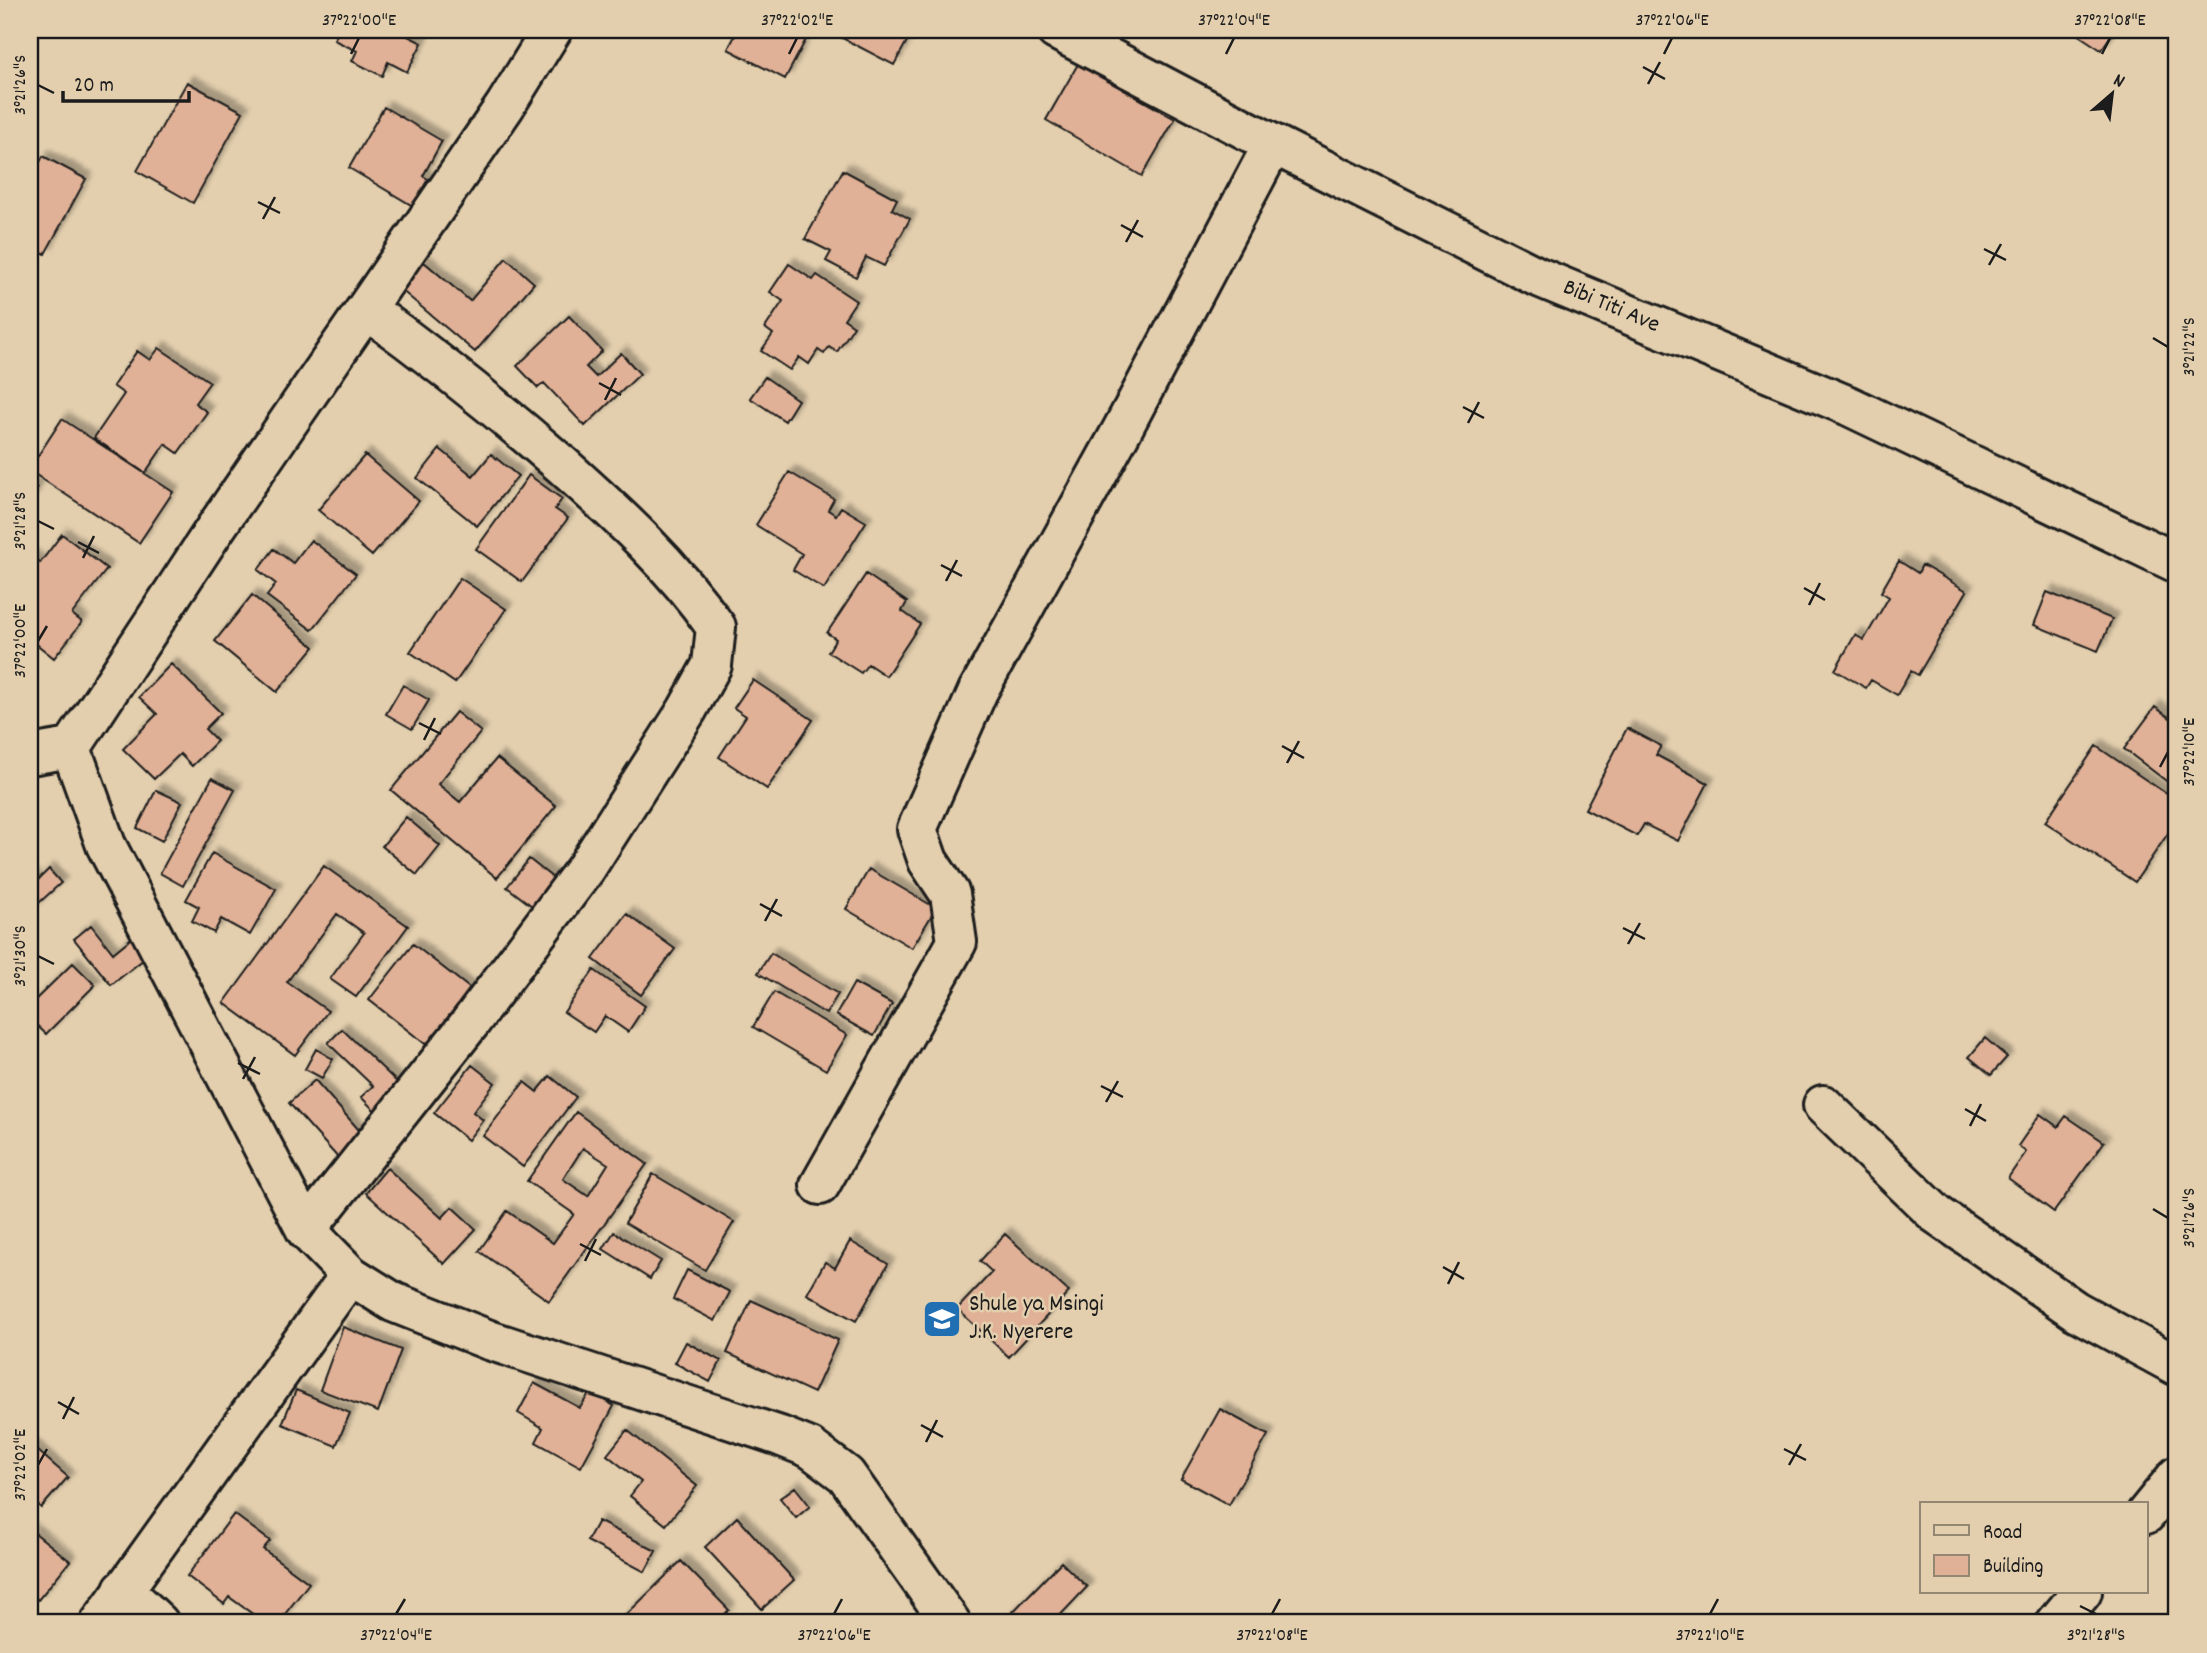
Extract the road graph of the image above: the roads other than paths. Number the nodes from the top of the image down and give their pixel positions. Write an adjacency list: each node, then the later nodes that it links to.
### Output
1 (552, 30): 4 (street)
2 (1056, 30): 3 (street, Bibi Titi Ave)
3 (1273, 144): 5 (street, Bibi Titi Ave); 9 (street)
4 (366, 309): 6 (street); 10 (street)
5 (2177, 563)
6 (71, 748): 7 (street); 10 (street)
7 (30, 755)
8 (1823, 1105): 12 (street)
9 (820, 1185)
10 (306, 1230): 11 (street)
11 (350, 1275): 15 (street); 19 (street)
12 (2177, 1366)
13 (2177, 1476): 14 (street)
14 (2148, 1512)
15 (123, 1589): 17 (street); 18 (street)
16 (2080, 1594): 20 (street)
17 (100, 1623)
18 (159, 1623)
19 (951, 1623)
20 (2056, 1623)

